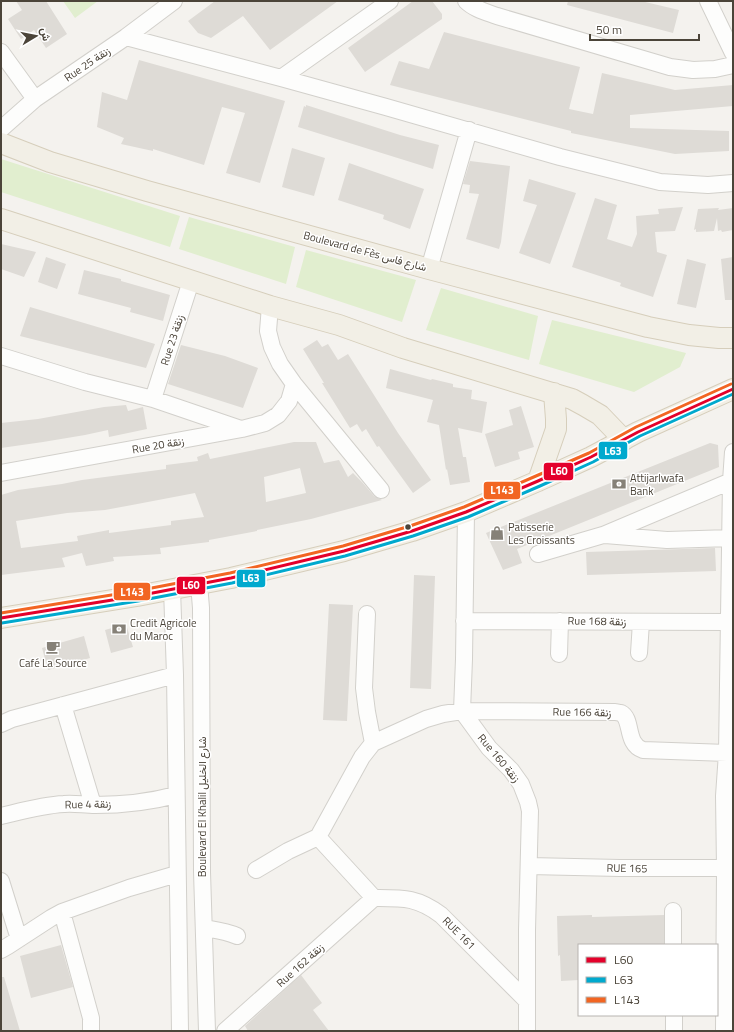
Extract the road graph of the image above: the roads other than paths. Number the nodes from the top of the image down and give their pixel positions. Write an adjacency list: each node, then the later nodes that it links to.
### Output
1 (174, 1): 5 (street, Rue 25 زنقة)
2 (390, 1): 9 (street)
3 (466, 1): 8 (street)
4 (708, 1): 7 (street)
5 (126, 37): 9 (street); 10 (street, Rue 25 زنقة)
6 (1, 52): 10 (street)
7 (733, 53)
8 (733, 65)
9 (281, 78): 12 (street)
10 (35, 99): 11 (street, Rue 25 زنقة)
11 (1, 128)
12 (469, 130): 14 (street); 16 (street)
13 (1, 143): 16 (main road, Boulevard de Fès شارع فاس)
14 (733, 183)
15 (1, 219): 17 (main road)
16 (429, 269): 19 (main road, Boulevard de Fès شارع فاس)
17 (191, 281): 18 (main road); 24 (street, Rue 23 زنقة)
18 (270, 306): 21 (street); 23 (main road)
19 (733, 338)
20 (1, 356): 24 (street)
21 (294, 384): 25 (street, Rue 20 زنقة); 31 (street)
22 (733, 389): 26 (main road)
23 (554, 393): 26 (main road); 29 (main road)
24 (153, 399): 25 (street)
25 (242, 429): 28 (street, Rue 20 زنقة)
26 (624, 440): 29 (main road)
27 (733, 452): 30 (street)
28 (1, 473)
29 (538, 481): 32 (main road)
30 (731, 481): 33 (street); 34 (street)
31 (382, 490)
32 (466, 512): 36 (main road); 40 (street)
33 (603, 534): 34 (street); 35 (street)
34 (731, 538): 43 (street)
35 (538, 554)
36 (199, 584): 37 (main road); 65 (street, Boulevard El Khalil شارع الخليل)
37 (172, 589): 39 (main road); 46 (street)
38 (367, 614): 50 (street)
39 (1, 618)
40 (464, 621): 41 (street, Rue 168 زنقة); 48 (street)
41 (560, 621): 42 (street, Rue 168 زنقة); 45 (street)
42 (641, 622): 43 (street, Rue 168 زنقة); 44 (street)
43 (729, 622): 51 (street)
44 (639, 653)
45 (559, 654)
46 (175, 675): 47 (street); 52 (street)
47 (63, 705): 49 (street); 54 (street)
48 (462, 711): 50 (street); 51 (street, Rue 166 زنقة); 57 (street, Rue 160 زنقة)
49 (1, 724)
50 (373, 743): 56 (street)
51 (727, 753): 53 (street)
52 (176, 795): 54 (street, Rue 4 زنقة); 60 (street)
53 (729, 796): 58 (street)
54 (93, 805): 55 (street, Rue 4 زنقة)
55 (1, 816)
56 (318, 837): 59 (street); 62 (street)
57 (529, 866): 58 (street, RUE 165); 70 (street, Rue 160 زنقة)
58 (725, 868): 78 (street)
59 (256, 870)
60 (178, 874): 64 (street); 73 (street)
61 (1, 881): 67 (street)
62 (374, 898): 70 (street, RUE 161); 75 (street, Rue 162 زنقة)
63 (673, 911): 68 (street)
64 (62, 912): 67 (street); 72 (street)
65 (204, 928): 66 (street); 74 (street, Boulevard El Khalil شارع الخليل)
66 (237, 936)
67 (19, 939): 69 (street)
68 (673, 944)
69 (1, 950)
70 (527, 1001): 76 (street, Rue 160 زنقة)
71 (674, 1016): 77 (street)
72 (91, 1031)
73 (180, 1031)
74 (207, 1031)
75 (225, 1031)
76 (527, 1031)
77 (674, 1031)
78 (724, 1031)

